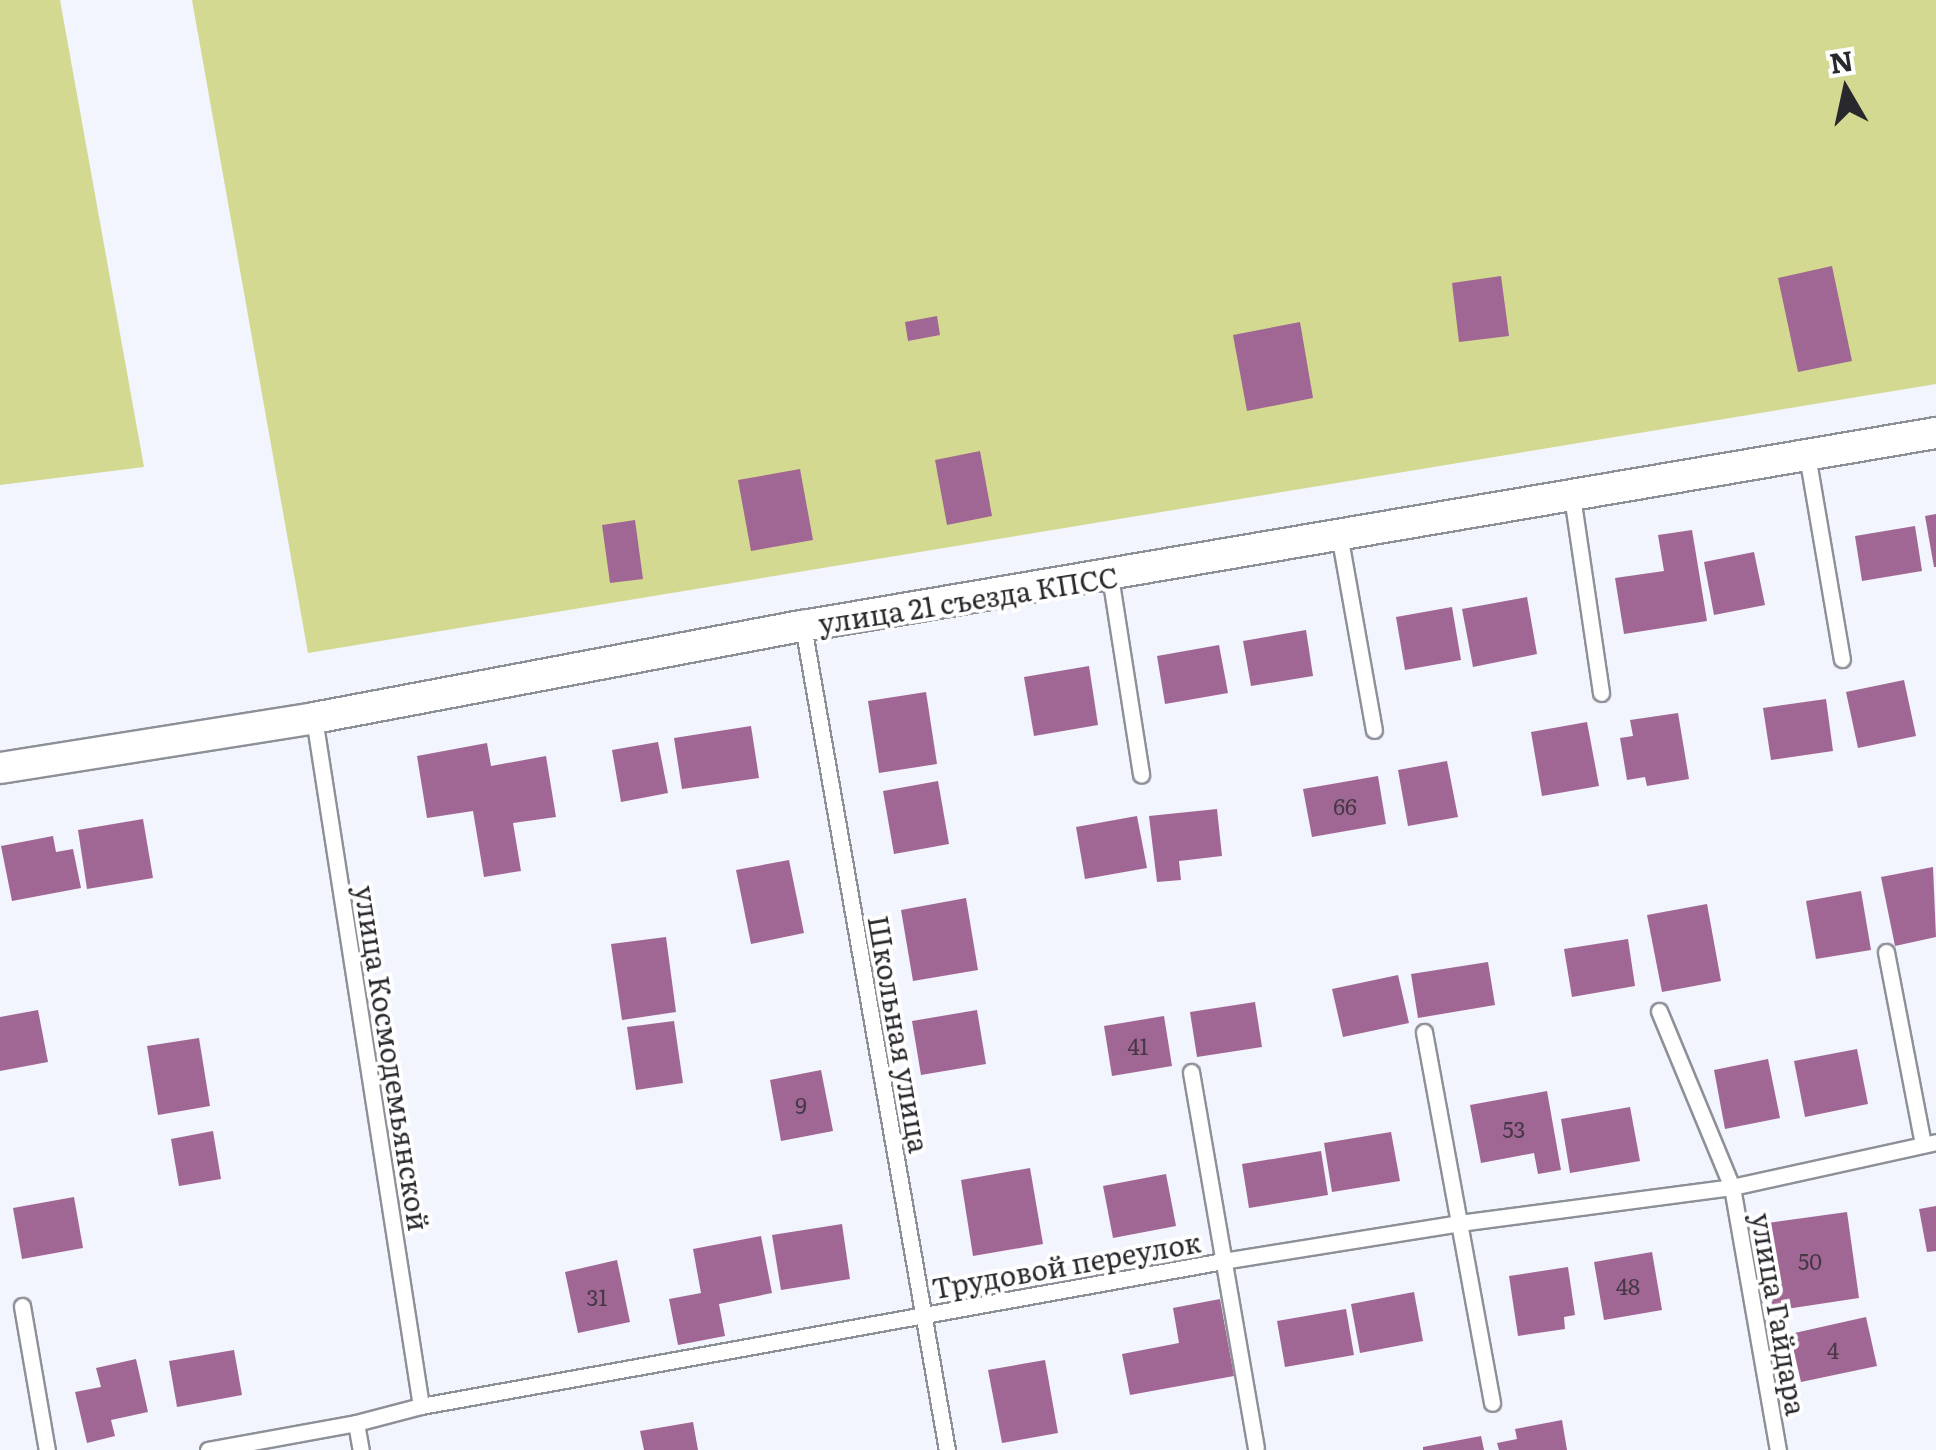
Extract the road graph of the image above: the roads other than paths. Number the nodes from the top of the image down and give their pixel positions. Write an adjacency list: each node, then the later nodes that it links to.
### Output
1 (1936, 433): 2 (street, улица 21 съезда КПСС)
2 (1807, 455): 3 (street, улица 21 съезда КПСС); 7 (lane)
3 (1572, 496): 4 (street, улица 21 съезда КПСС); 8 (lane)
4 (1339, 534): 5 (street, улица 21 съезда КПСС); 10 (lane)
5 (1110, 576): 6 (street, улица 21 съезда КПСС); 12 (lane)
6 (803, 626): 9 (street, улица 21 съезда КПСС); 22 (lane, Школьная улица)
7 (1842, 659)
8 (1601, 693)
9 (314, 718): 11 (street, улица 21 съезда КПСС); 24 (lane, улица Космодемьянской)
10 (1374, 730)
11 (0, 768)
12 (1141, 775)
13 (1886, 952): 17 (lane)
14 (1659, 1011): 18 (lane, улица Гайдара)
15 (1424, 1032): 19 (lane)
16 (1191, 1072): 20 (lane)
17 (1930, 1143): 18 (lane, Трудовой переулок)
18 (1732, 1187): 19 (lane, Трудовой переулок); 31 (lane, улица Гайдара)
19 (1459, 1223): 20 (lane, Трудовой переулок); 23 (lane)
20 (1222, 1261): 22 (lane, Трудовой переулок); 26 (lane)
21 (22, 1306): 27 (lane)
22 (924, 1315): 24 (lane, Трудовой переулок); 30 (lane, Школьная улица)
23 (1492, 1403)
24 (421, 1406): 25 (lane, Трудовой переулок)
25 (356, 1423): 28 (lane, Трудовой переулок); 29 (lane)
26 (1256, 1447)
27 (47, 1450)
28 (208, 1450)
29 (361, 1450)
30 (947, 1450)
31 (1778, 1450)

